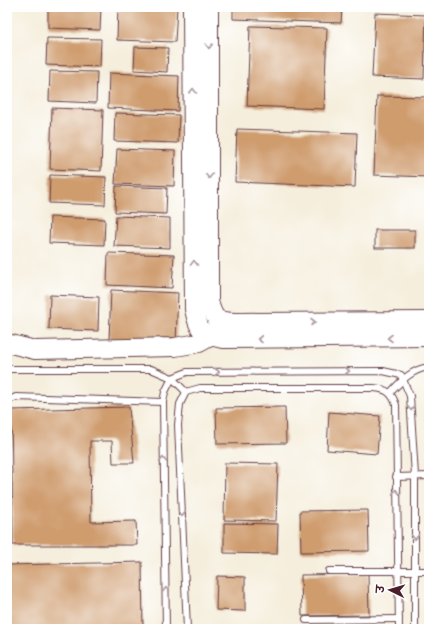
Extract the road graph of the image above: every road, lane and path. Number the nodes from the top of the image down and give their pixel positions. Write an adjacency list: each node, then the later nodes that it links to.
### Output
1 (192, 7): 3 (street, one-way to 1)
2 (209, 7): 3 (street, one-way to 3)
3 (201, 115): 4 (street, one-way to 4); 6 (street, one-way to 3)
4 (219, 321): 5 (street, one-way to 5); 6 (street)
5 (421, 329): 6 (street, one-way to 6)
6 (210, 337): 7 (street)
7 (7, 343)
8 (429, 367): 11 (lane)
9 (7, 369): 10 (lane)
10 (172, 378): 11 (lane, one-way to 11); 12 (lane); 15 (lane)
11 (404, 379): 13 (lane); 16 (lane, one-way to 16)
12 (186, 392): 13 (lane); 26 (lane, one-way to 26)
13 (390, 393): 18 (lane)
14 (7, 401): 15 (lane)
15 (163, 402): 25 (lane, one-way to 15)
16 (415, 476): 17 (lane); 18 (lane); 21 (lane, one-way to 21)
17 (429, 476)
18 (396, 477): 20 (lane, one-way to 18)
19 (329, 571): 20 (lane)
20 (398, 571): 21 (lane); 23 (lane)
21 (416, 571): 22 (lane); 28 (lane)
22 (429, 571)
23 (399, 619): 24 (lane); 27 (lane)
24 (306, 620)
25 (166, 629)
26 (187, 629)
27 (399, 629)
28 (415, 629)

